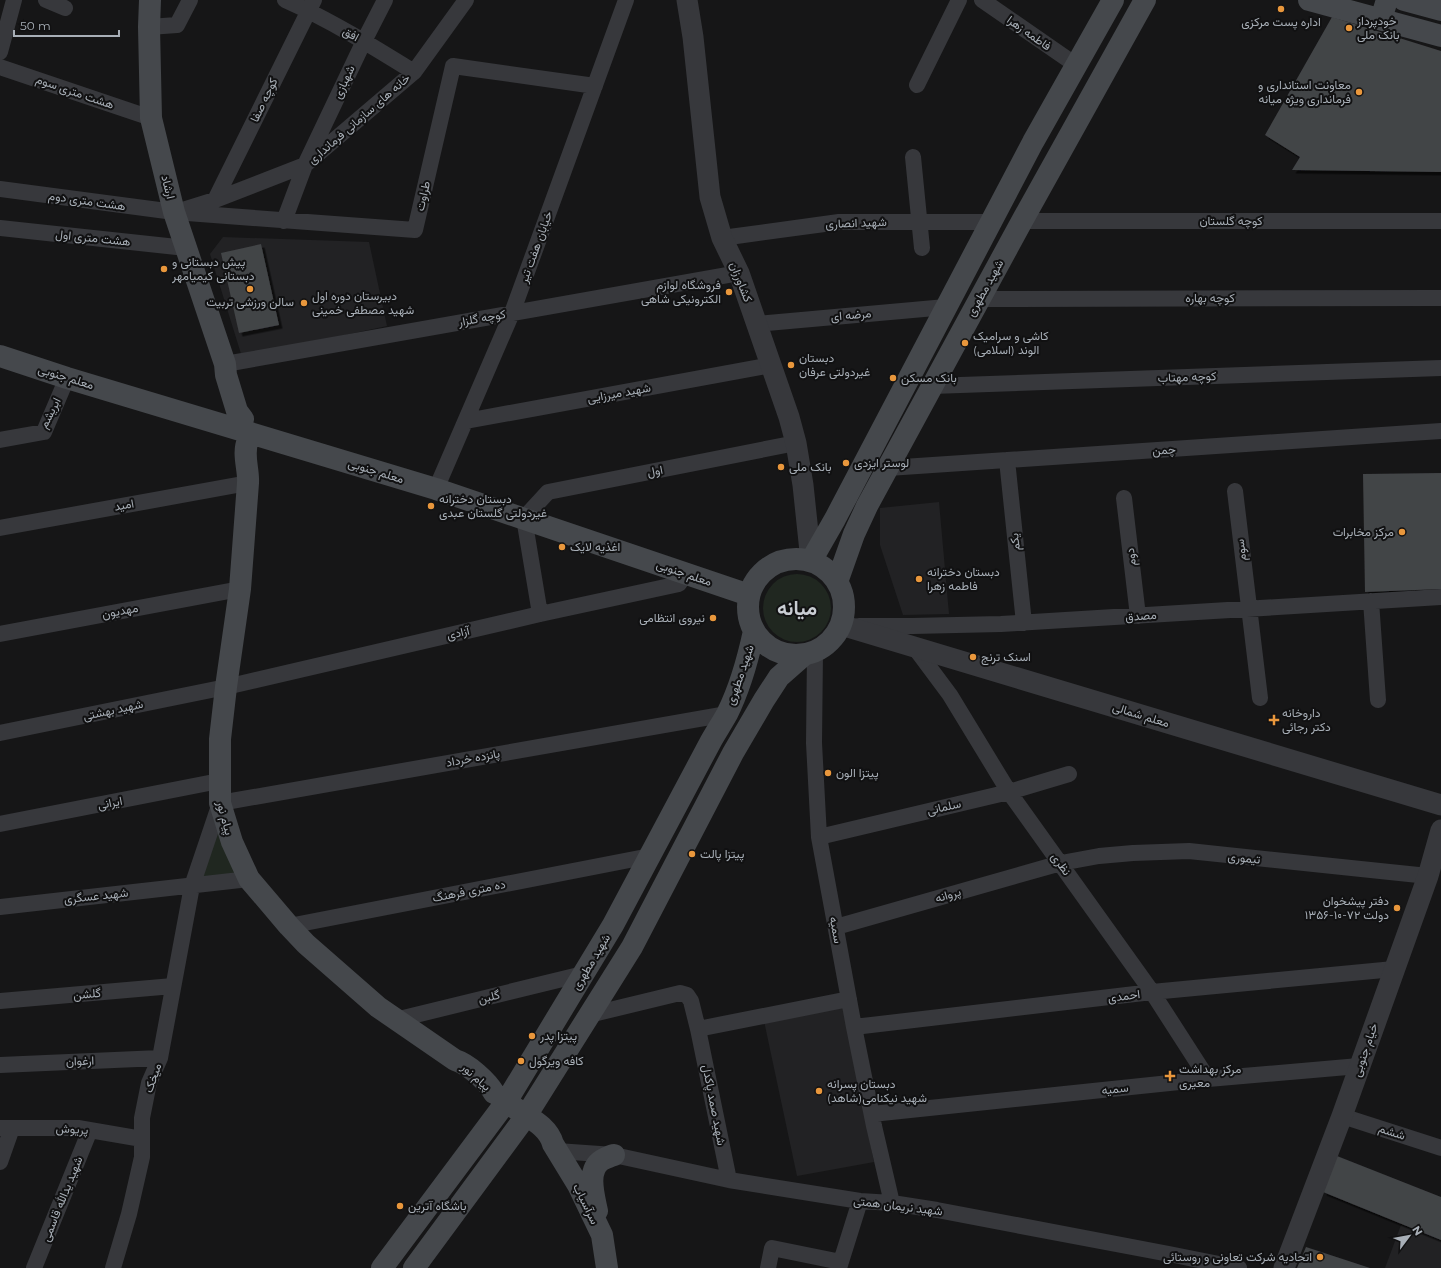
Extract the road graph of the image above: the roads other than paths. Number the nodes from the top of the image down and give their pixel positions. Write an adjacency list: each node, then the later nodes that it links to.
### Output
1 (14, 0): 21 (street)
2 (46, 0): 16 (street)
3 (150, 0): 18 (main road, ارشاد)
4 (190, 0): 18 (street)
5 (285, 0): 15 (street, افق)
6 (386, 0): 20 (street, شهبازی)
7 (466, 0): 24 (street, خانه های سازمانی فرمانداری)
8 (626, 0): 26 (street, خیابان هفت تیر)
9 (687, 0): 39 (street, کشاورزان)
10 (959, 0): 25 (street)
11 (982, 0): 22 (street, فاطمه زهرا)
12 (1112, 0): 22 (main road, شهید مطهری)
13 (1145, 0): 34 (main road, شهید مطهری)
14 (1309, 0): 17 (main road)
15 (311, 5): 20 (street, افق); 31 (street, کوچه صفا)
16 (65, 8)
17 (1384, 10): 19 (main road)
18 (149, 27): 27 (main road, ارشاد)
19 (1441, 36)
20 (364, 41): 24 (street, افق); 29 (street, شهبازی)
21 (0, 52)
22 (1076, 65): 37 (main road, شهید مطهری)
23 (0, 67): 27 (street, هشت متری سوم)
24 (414, 72): 29 (street, خانه های سازمانی فرمانداری)
25 (917, 85)
26 (595, 86): 33 (street, طراوت); 46 (street, خیابان هفت تیر)
27 (151, 118): 32 (main road, ارشاد)
28 (913, 157): 36 (street)
29 (305, 165): 31 (street, خانه های سازمانی فرمانداری); 33 (street, شهبازی)
30 (0, 189): 32 (street, هشت متری دوم)
31 (215, 200): 32 (street, خانه های سازمانی فرمانداری)
32 (174, 212): 33 (street, طراوت); 40 (main road, ارشاد)
33 (284, 221)
34 (1022, 221): 35 (street, کوچه گلستان); 44 (main road, شهید مطهری)
35 (1441, 221)
36 (919, 222): 37 (street, شهید انصاری); 39 (street, شهید انصاری); 41 (street)
37 (991, 222): 45 (main road, شهید مطهری)
38 (0, 228): 40 (street, هشت متری اول)
39 (722, 238): 42 (street, کشاورزان)
40 (186, 248): 49 (main road, ارشاد)
41 (922, 248)
42 (739, 273): 46 (street, کوچه گلزار); 47 (street, کشاورزان)
43 (1441, 298): 44 (street, کوچه بهاره)
44 (980, 299): 53 (main road, شهید مطهری)
45 (946, 307): 47 (street, مرضه ای); 67 (main road, شهید مطهری)
46 (512, 313): 49 (street, کوچه گلزار); 54 (street, خیابان هفت تیر)
47 (756, 324): 50 (street, کشاورزان)
48 (0, 356): 52 (main road, معلم جنوبی)
49 (225, 365): 55 (main road, ارشاد)
50 (772, 365): 54 (street, شهید میرزایی); 58 (street, کشاورزان)
51 (1441, 368): 53 (street, کوچه مهتاب)
52 (67, 378): 55 (main road, معلم جنوبی); 57 (street, ابریشم)
53 (932, 386): 60 (main road, شهید مطهری)
54 (466, 421): 62 (street, خیابان هفت تیر)
55 (246, 430): 61 (main road, پیام نور); 62 (main road, معلم جنوبی)
56 (1441, 431): 59 (street, چمن)
57 (0, 440)
58 (796, 443): 65 (street, اول); 67 (street, کشاورزان)
59 (1007, 460): 60 (street, چمن); 77 (street, یکم)
60 (888, 468): 69 (main road, شهید مطهری)
61 (248, 480): 66 (street, امید); 70 (main road, پیام نور)
62 (436, 489): 65 (main road, معلم جنوبی)
63 (1234, 491): 74 (street, سوم)
64 (1124, 498): 76 (street, دوم)
65 (524, 518): 68 (main road, معلم جنوبی); 75 (street)
66 (0, 528)
67 (811, 561): 69 (main road); 71 (main road)
68 (685, 574): 71 (main road, معلم جنوبی); 75 (street, آزادی)
69 (837, 582): 78 (main road)
70 (240, 589): 80 (street, مهدیون); 83 (main road, پیام نور)
71 (749, 595): 79 (main road)
72 (1441, 597): 73 (street, مصدق)
73 (1371, 601): 74 (street, مصدق); 85 (street)
74 (1248, 609): 76 (street, مصدق); 84 (street, سوم)
75 (540, 614): 83 (street, آزادی)
76 (1138, 616): 77 (street, مصدق)
77 (1024, 623): 78 (street, مصدق)
78 (841, 626): 81 (street, معلم شمالی); 82 (main road)
79 (754, 631): 82 (main road); 86 (main road, شهید مطهری)
80 (0, 634)
81 (915, 648): 90 (street, نظری); 92 (street, معلم شمالی)
82 (810, 653): 95 (street, سمیه); 110 (main road)
83 (226, 687): 87 (street, شهید بهشتی); 89 (main road, پیام نور)
84 (1260, 698)
85 (1378, 700)
86 (726, 714): 91 (street, پانزده خرداد); 96 (main road, شهید مطهری)
87 (0, 733)
88 (1069, 774): 90 (street, سلمانی)
89 (219, 781): 91 (main road, پیام نور); 93 (street, ایرانی)
90 (1009, 792): 95 (street, سلمانی); 97 (street, نظری)
91 (220, 803): 99 (main road, پیام نور); 100 (street, میخک)
92 (1441, 805)
93 (0, 824)
94 (1441, 830): 98 (street, خیام جنوبی)
95 (819, 837): 103 (street, سمیه)
96 (650, 856): 102 (street, ده متری فرهنگ); 105 (main road, شهید مطهری)
97 (1061, 864): 98 (street, تیموری); 103 (street, پروانه); 107 (street, نظری)
98 (1428, 876): 104 (street, خیام جنوبی)
99 (249, 879): 100 (street, شهید عسگری); 102 (main road, پیام نور)
100 (192, 886): 101 (street, شهید عسگری); 106 (street, میخک)
101 (0, 907)
102 (289, 926): 111 (main road, پیام نور)
103 (836, 927): 108 (street, سمیه)
104 (1394, 969): 107 (street, احمدی); 116 (street, خیام جنوبی)
105 (583, 974): 111 (street, گلبن); 118 (main road, شهید مطهری)
106 (173, 986): 109 (street, گلشن); 114 (street, میخک)
107 (1152, 992): 112 (street, احمدی); 117 (street, نظری)
108 (849, 998): 112 (street, سمیه); 113 (street)
109 (0, 1001)
110 (589, 1015): 113 (street, شهید صمد پاکدل); 121 (main road)
111 (395, 1020): 118 (main road, پیام نور)
112 (854, 1027): 119 (street, سمیه)
113 (698, 1029): 129 (street, شهید صمد پاکدل)
114 (160, 1058): 115 (street, ارغوان); 124 (street, میخک)
115 (0, 1065)
116 (1359, 1066): 117 (street, سميه); 120 (street, خیام جنوبی)
117 (1208, 1079): 119 (street, سميه)
118 (500, 1097): 121 (main road, پیام نور); 136 (main road, شهید مطهری)
119 (872, 1114): 131 (street, سمیه)
120 (1342, 1116): 126 (street, ششم); 141 (street, خیام جنوبی)
121 (527, 1117): 125 (main road, سرآسیاب); 137 (main road)
122 (6, 1128): 123 (street, پریوش); 128 (street)
123 (90, 1130): 124 (street, پریوش); 134 (street, شهید یدالله قاسمی)
124 (142, 1139): 135 (street, میخک)
125 (555, 1147): 127 (street, شهید نریمان همتی); 132 (main road, سرآسیاب)
126 (1441, 1148)
127 (614, 1155): 129 (street, شهید نریمان همتی); 132 (main road)
128 (0, 1162)
129 (729, 1180): 130 (street, شهید نریمان همتی)
130 (860, 1201): 131 (street, شهید نریمان همتی); 133 (street)
131 (892, 1203): 140 (street, شهید نریمان همتی)
132 (602, 1235): 138 (main road, سرآسیاب)
133 (840, 1265): 139 (street)
134 (34, 1268)
135 (113, 1268)
136 (382, 1268)
137 (414, 1268)
138 (607, 1268)
139 (768, 1268)
140 (1239, 1268)
141 (1284, 1268)

